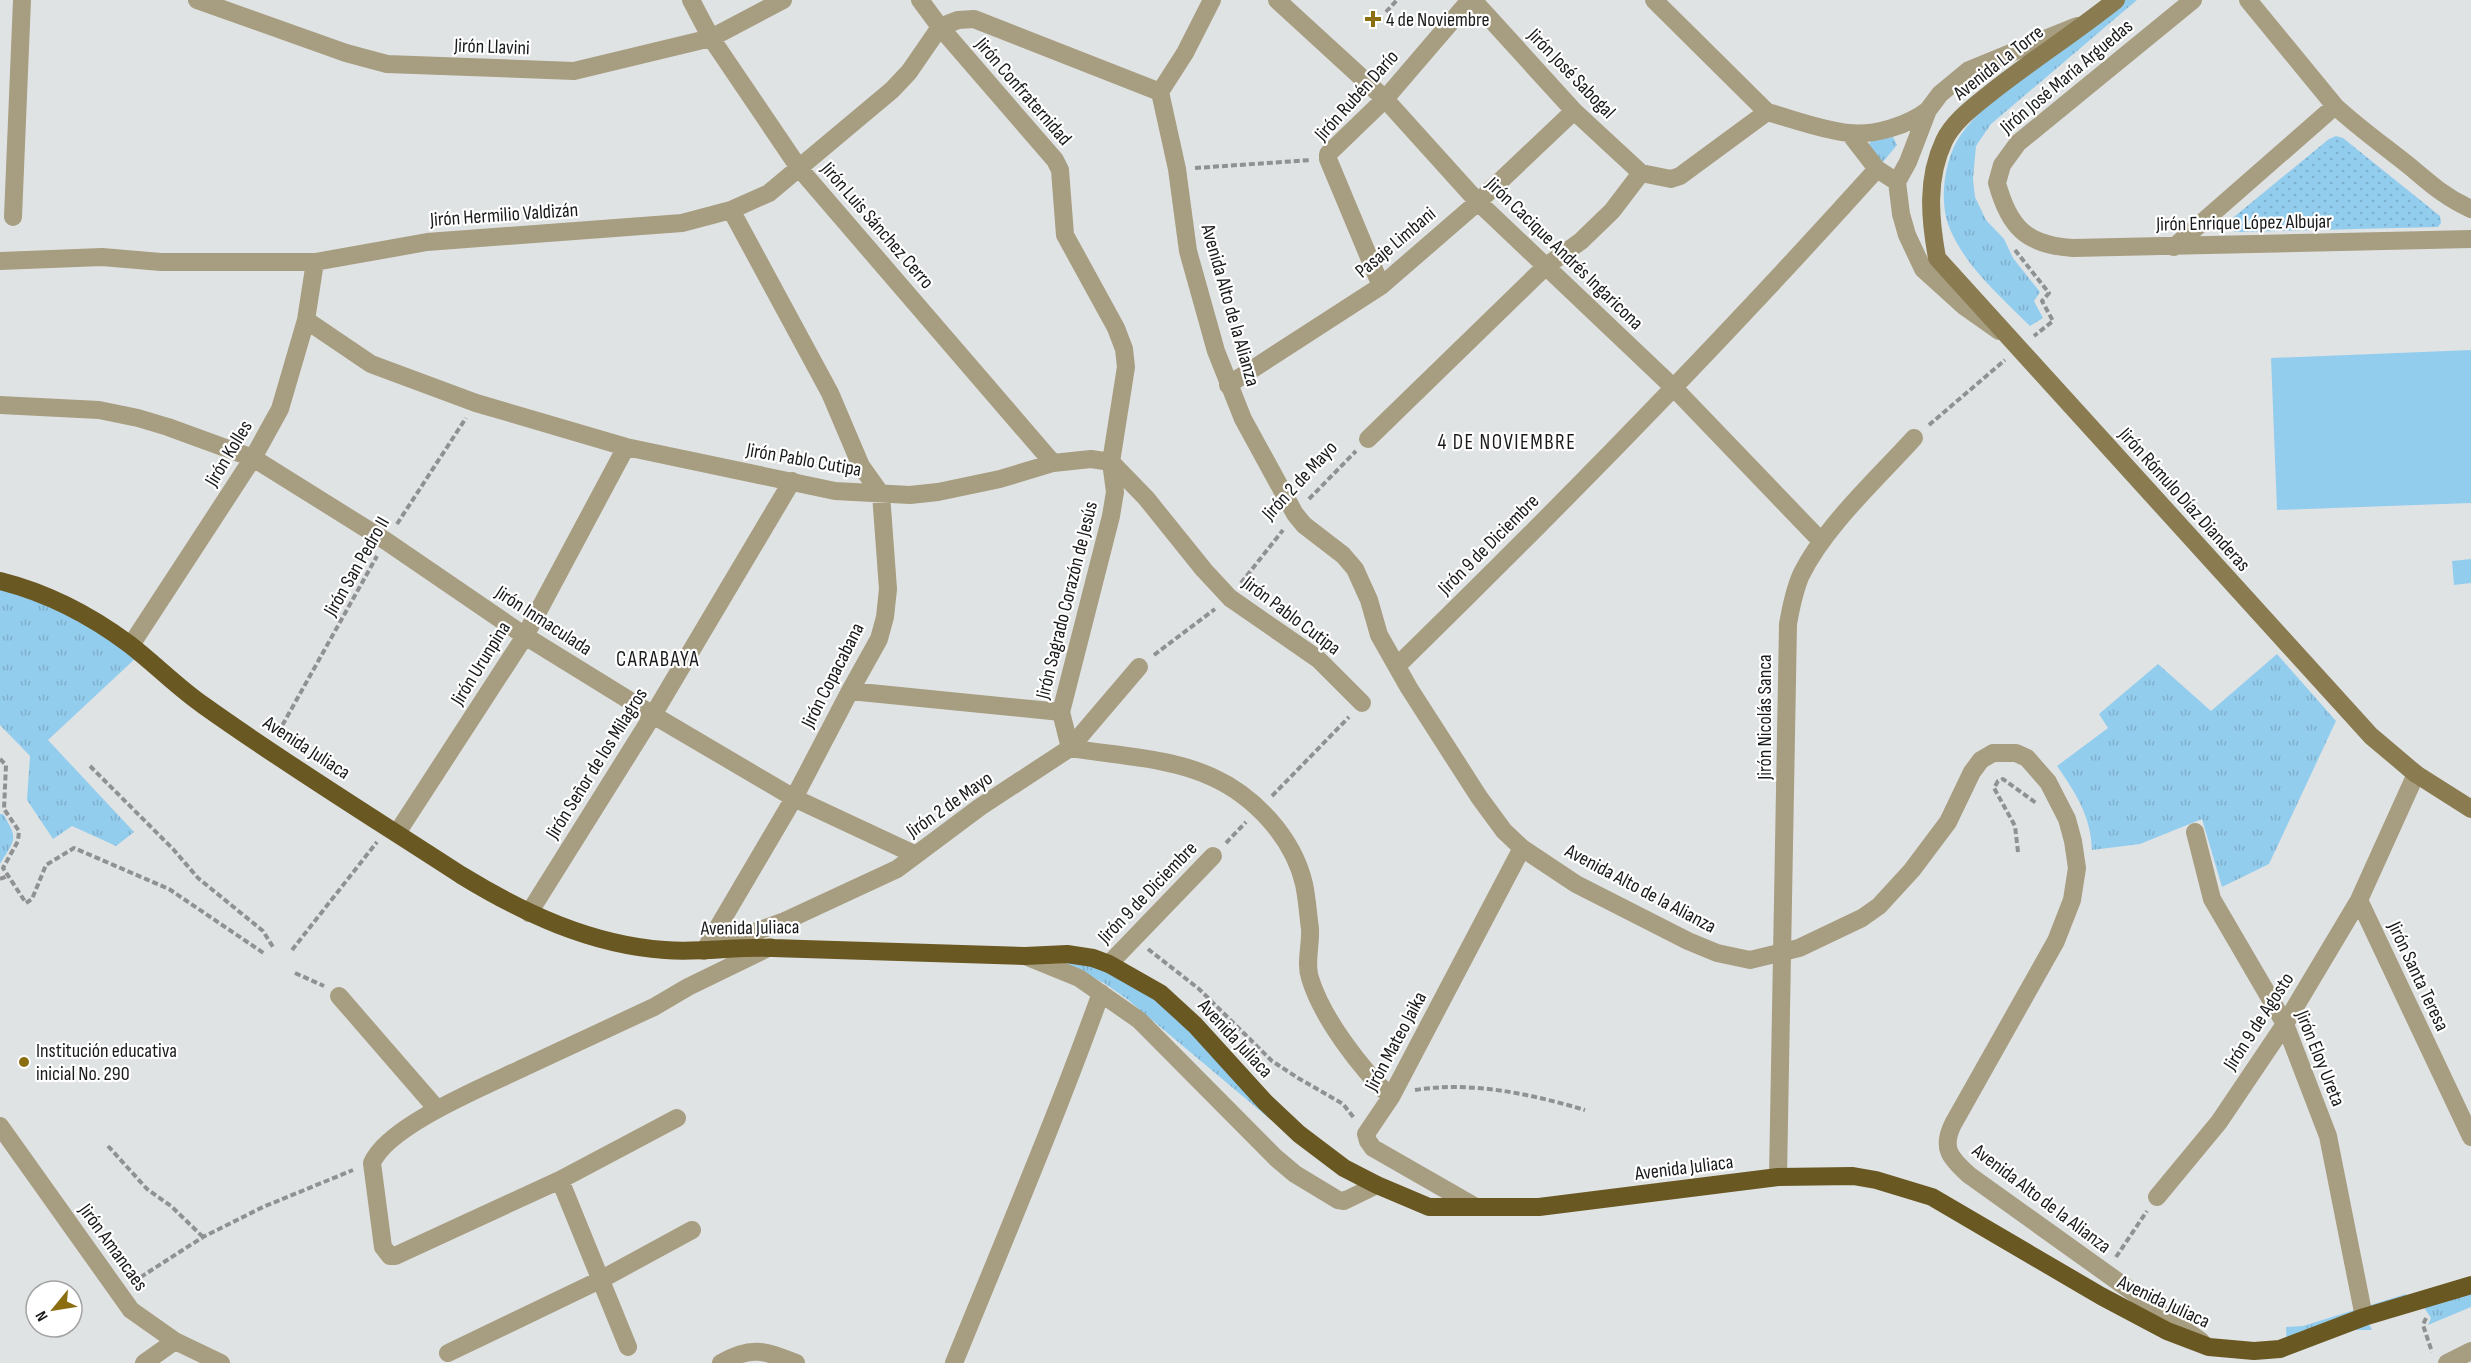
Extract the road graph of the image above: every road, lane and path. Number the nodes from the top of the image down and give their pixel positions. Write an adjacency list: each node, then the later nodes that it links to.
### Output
1 (22, 0): 35 (street)
2 (197, 0): 17 (street, Jirón Llavini)
3 (691, 0): 17 (street, Jirón Luis Sánchez Cerro)
4 (783, 0): 17 (street, Jirón Llavini)
5 (920, 0): 16 (street, Jirón Confraternidad)
6 (1212, 0): 18 (street)
7 (1277, 0): 19 (street, Jirón Cacique Andrés Ingaricona)
8 (1397, 0): 14 (path)
9 (1472, 0): 19 (street, Jirón Rubén Darío); 22 (street, Jirón José Sabogal)
10 (1654, 0): 23 (street)
11 (2116, 0): 15 (main road, Avenida La Torre)
12 (2193, 0): 36 (street, Jirón José María Arguedas)
13 (2248, 0): 20 (street)
14 (1386, 12)
15 (2090, 21): 21 (street); 30 (main road, Avenida La Torre)
16 (939, 27): 18 (street); 26 (street, Jirón Hermilio Valdizán); 54 (street, Jirón Confraternidad)
17 (711, 38): 26 (street, Jirón Luis Sánchez Cerro)
18 (1160, 92): 27 (street, Avenida Alto de la Alianza)
19 (1385, 99): 25 (street, Jirón Rubén Darío); 32 (street, Jirón Cacique Andrés Ingaricona)
20 (2335, 106): 33 (street); 38 (street)
21 (1928, 110): 24 (street); 31 (street)
22 (1574, 111): 29 (street, Jirón José Sabogal); 32 (street, Pasaje Limbani)
23 (1767, 112): 24 (street); 29 (street)
24 (1850, 134): 28 (street)
25 (1328, 159): 27 (path, Jirón Rubén Darío); 42 (street)
26 (799, 168): 34 (street, Jirón Hermilio Valdizán); 55 (street, Jirón Luis Sánchez Cerro)
27 (1177, 169): 46 (street, Avenida Alto de la Alianza)
28 (1877, 169): 31 (street); 47 (street, Jirón 9 de Diciembre)
29 (1641, 173): 41 (street)
30 (1932, 179): 45 (main road, Jirón Rómulo Díaz Dianderas)
31 (1897, 182): 45 (street)
32 (1478, 202): 41 (street, Jirón Cacique Andrés Ingaricona); 42 (street, Pasaje Limbani)
33 (2471, 209)
34 (731, 210): 40 (street, Jirón Hermilio Valdizán); 57 (street)
35 (13, 217)
36 (2020, 233): 38 (street, Jirón Enrique López Albujar); 44 (path)
37 (2471, 239): 38 (street, Jirón Enrique López Albujar)
38 (2174, 247)
39 (0, 261): 40 (street, Jirón Hermilio Valdizán)
40 (315, 262): 43 (street, Jirón Kolles)
41 (1545, 267): 47 (street, Jirón Cacique Andrés Ingaricona); 51 (street)
42 (1381, 286): 46 (street, Pasaje Limbani)
43 (306, 320): 48 (street, Jirón Pablo Cutipa); 53 (street, Jirón Kolles)
44 (2036, 335)
45 (2015, 344): 50 (path); 75 (main road, Jirón Rómulo Díaz Dianderas)
46 (1228, 386): 58 (street, Avenida Alto de la Alianza)
47 (1674, 388): 60 (street, Jirón Cacique Andrés Ingaricona); 65 (street, Jirón 9 de Diciembre)
48 (476, 403): 52 (street, Jirón Pablo Cutipa); 59 (path, Jirón San Pedro II)
49 (0, 405): 53 (street, Jirón Inmaculada)
50 (1914, 438): 60 (street, Jirón Nicolás Sanca)
51 (1368, 439): 58 (path, Jirón 2 de Mayo)
52 (626, 447): 56 (street, Jirón Pablo Cutipa); 63 (street, Jirón Urunpina)
53 (253, 458): 59 (street, Jirón Inmaculada); 64 (street, Jirón Kolles)
54 (1111, 462): 55 (street, Jirón Pablo Cutipa); 62 (street, Jirón Pablo Cutipa); 69 (street, Jirón Sagrado Corazón de Jesús)
55 (1053, 463): 57 (street, Jirón Pablo Cutipa)
56 (792, 482): 57 (street, Jirón Pablo Cutipa); 70 (street, Jirón Señor de los Milagros)
57 (881, 494): 67 (street, Jirón Copacabana)
58 (1295, 514): 62 (path, Jirón 2 de Mayo); 65 (street, Avenida Alto de la Alianza)
59 (386, 541): 63 (street, Jirón Inmaculada); 72 (path, Jirón San Pedro II)
60 (1821, 541): 96 (street, Jirón Nicolás Sanca)
61 (0, 581): 64 (highway, Avenida Juliaca)
62 (1230, 598): 66 (path, Jirón 2 de Mayo); 68 (street, Jirón Pablo Cutipa)
63 (525, 636): 70 (street, Jirón Inmaculada); 82 (street, Jirón Urunpina)
64 (131, 645): 72 (highway, Avenida Juliaca)
65 (1397, 666): 83 (street, Avenida Alto de la Alianza)
66 (1139, 667): 71 (street, Jirón 2 de Mayo)
67 (850, 691): 69 (street); 77 (street, Jirón Copacabana)
68 (1362, 703): 78 (path, Jirón 9 de Diciembre)
69 (1061, 712): 71 (street, Jirón Sagrado Corazón de Jesús)
70 (653, 715): 77 (street, Jirón Inmaculada); 90 (street, Jirón Señor de los Milagros)
71 (1070, 748): 78 (street); 85 (street, Jirón 2 de Mayo)
72 (269, 749): 82 (highway, Avenida Juliaca)
73 (0, 759): 80 (path)
74 (90, 766): 92 (path)
75 (2415, 774): 79 (main road, Jirón Rómulo Díaz Dianderas); 89 (street, Jirón 9 de Agosto)
76 (2028, 797): 84 (path)
77 (794, 798): 85 (street, Jirón Inmaculada); 95 (street, Jirón Copacabana)
78 (1259, 809): 86 (path, Jirón 9 de Diciembre); 104 (street)
79 (2471, 809)
80 (2, 810): 87 (path)
81 (2195, 832): 103 (street, Jirón Eloy Ureta)
82 (389, 836): 90 (highway, Avenida Juliaca); 94 (path)
83 (1522, 848): 96 (street, Avenida Alto de la Alianza); 104 (street, Jirón Mateo Jaika)
84 (2018, 852)
85 (916, 855): 95 (street, Jirón 2 de Mayo)
86 (1213, 856): 91 (street, Jirón 9 de Diciembre)
87 (8, 876): 88 (path); 97 (path)
88 (0, 879)
89 (2359, 900): 103 (street, Jirón 9 de Agosto); 110 (street, Jirón Santa Teresa)
90 (529, 913): 95 (highway, Avenida Juliaca)
91 (1132, 939): 99 (street, Jirón 9 de Diciembre); 109 (path)
92 (273, 947)
93 (770, 947): 95 (highway, Avenida Juliaca); 98 (highway, Avenida Juliaca); 105 (street)
94 (292, 950)
95 (704, 951)
96 (1784, 951): 113 (street, Jirón Nicolás Sanca); 120 (street, Avenida Alto de la Alianza)
97 (265, 954)
98 (1025, 956): 99 (highway, Avenida Juliaca); 101 (street)
99 (1109, 964): 115 (highway, Avenida Juliaca)
100 (295, 973): 102 (path)
101 (1101, 993): 115 (street); 136 (street)
102 (339, 996): 105 (street)
103 (2285, 1024): 116 (street, Jirón 9 de Agosto); 125 (street, Jirón Eloy Ureta)
104 (1391, 1097): 106 (path); 109 (street, Jirón Mateo Jaika)
105 (437, 1109): 112 (street)
106 (1585, 1110)
107 (677, 1118): 114 (street)
108 (0, 1126): 123 (street, Jirón Amancaes)
109 (1366, 1134): 117 (street)
110 (2470, 1137)
111 (108, 1146): 119 (path)
112 (372, 1163): 114 (street); 119 (path)
113 (1778, 1177): 117 (highway, Avenida Juliaca); 128 (highway, Avenida Juliaca)
114 (560, 1180): 121 (street)
115 (1377, 1185): 117 (highway, Avenida Juliaca)
116 (2157, 1197): 120 (path)
117 (1476, 1207)
118 (692, 1230): 121 (street)
119 (203, 1236): 123 (path)
120 (2105, 1272): 128 (street, Avenida Alto de la Alianza)
121 (602, 1279): 127 (street); 130 (street)
122 (2471, 1284): 125 (highway, Avenida Juliaca)
123 (117, 1292): 126 (street, Jirón Amancaes)
124 (2422, 1311): 131 (path)
125 (2364, 1317): 128 (highway, Avenida Juliaca)
126 (175, 1341): 132 (street); 133 (street, Jirón Amancaes)
127 (628, 1347)
128 (2209, 1347)
129 (2471, 1352): 131 (street)
130 (448, 1353)
131 (2440, 1358)
132 (144, 1363)
133 (220, 1363)
134 (722, 1363): 135 (street)
135 (796, 1363)
136 (954, 1363)

